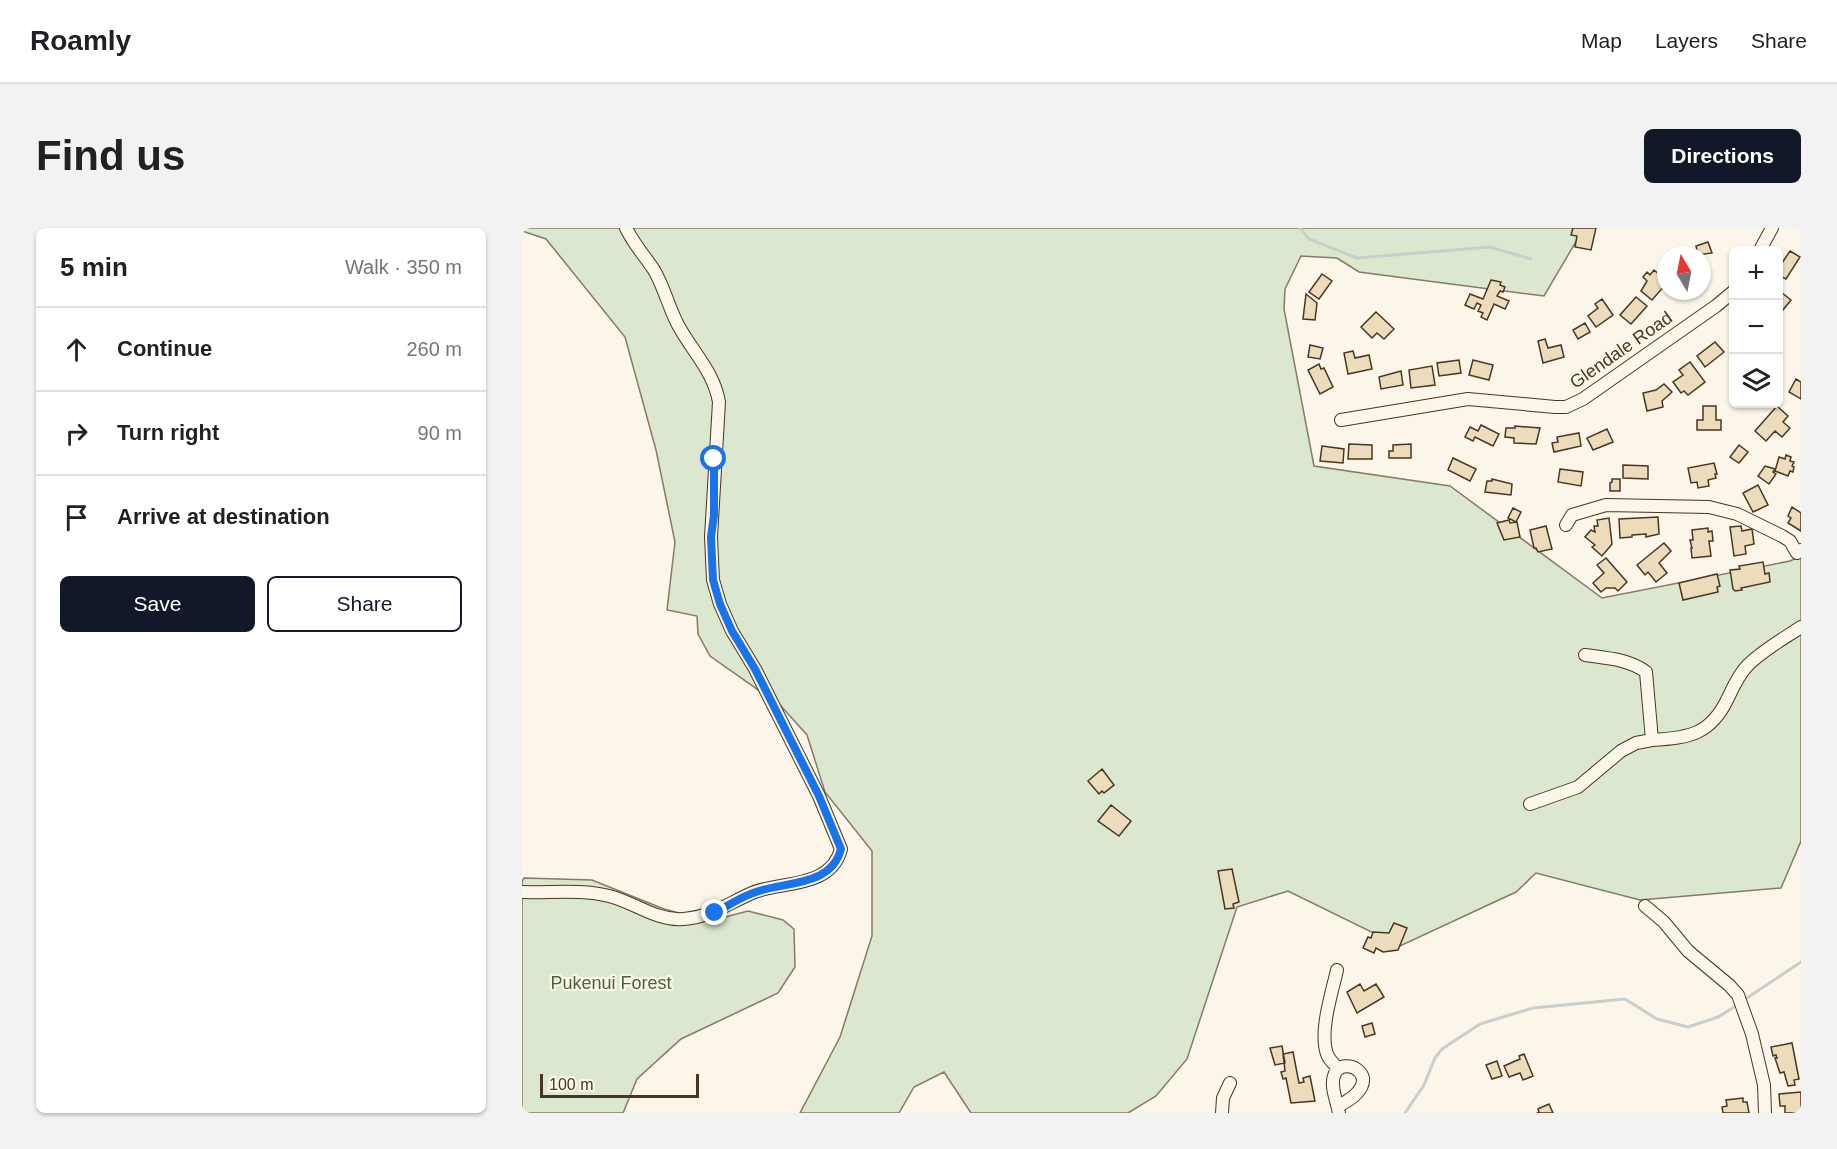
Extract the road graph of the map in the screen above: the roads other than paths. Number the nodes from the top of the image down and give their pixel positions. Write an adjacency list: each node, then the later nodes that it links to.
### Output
1 (626, 228): 12 (street)
2 (1772, 228): 3 (street)
3 (1762, 246)
4 (1729, 295): 5 (street, Glendale Road)
5 (1341, 420)
6 (1566, 525): 7 (street)
7 (1799, 552)
8 (1801, 627): 10 (street)
9 (1585, 655): 10 (street)
10 (1652, 740): 11 (street)
11 (1530, 804)
12 (522, 892)
13 (1646, 906): 19 (street)
14 (1336, 970): 15 (street)
15 (1338, 1068): 17 (street); 17 (street)
16 (1230, 1083): 18 (street)
17 (1338, 1110)
18 (1221, 1113)
19 (1765, 1113)

